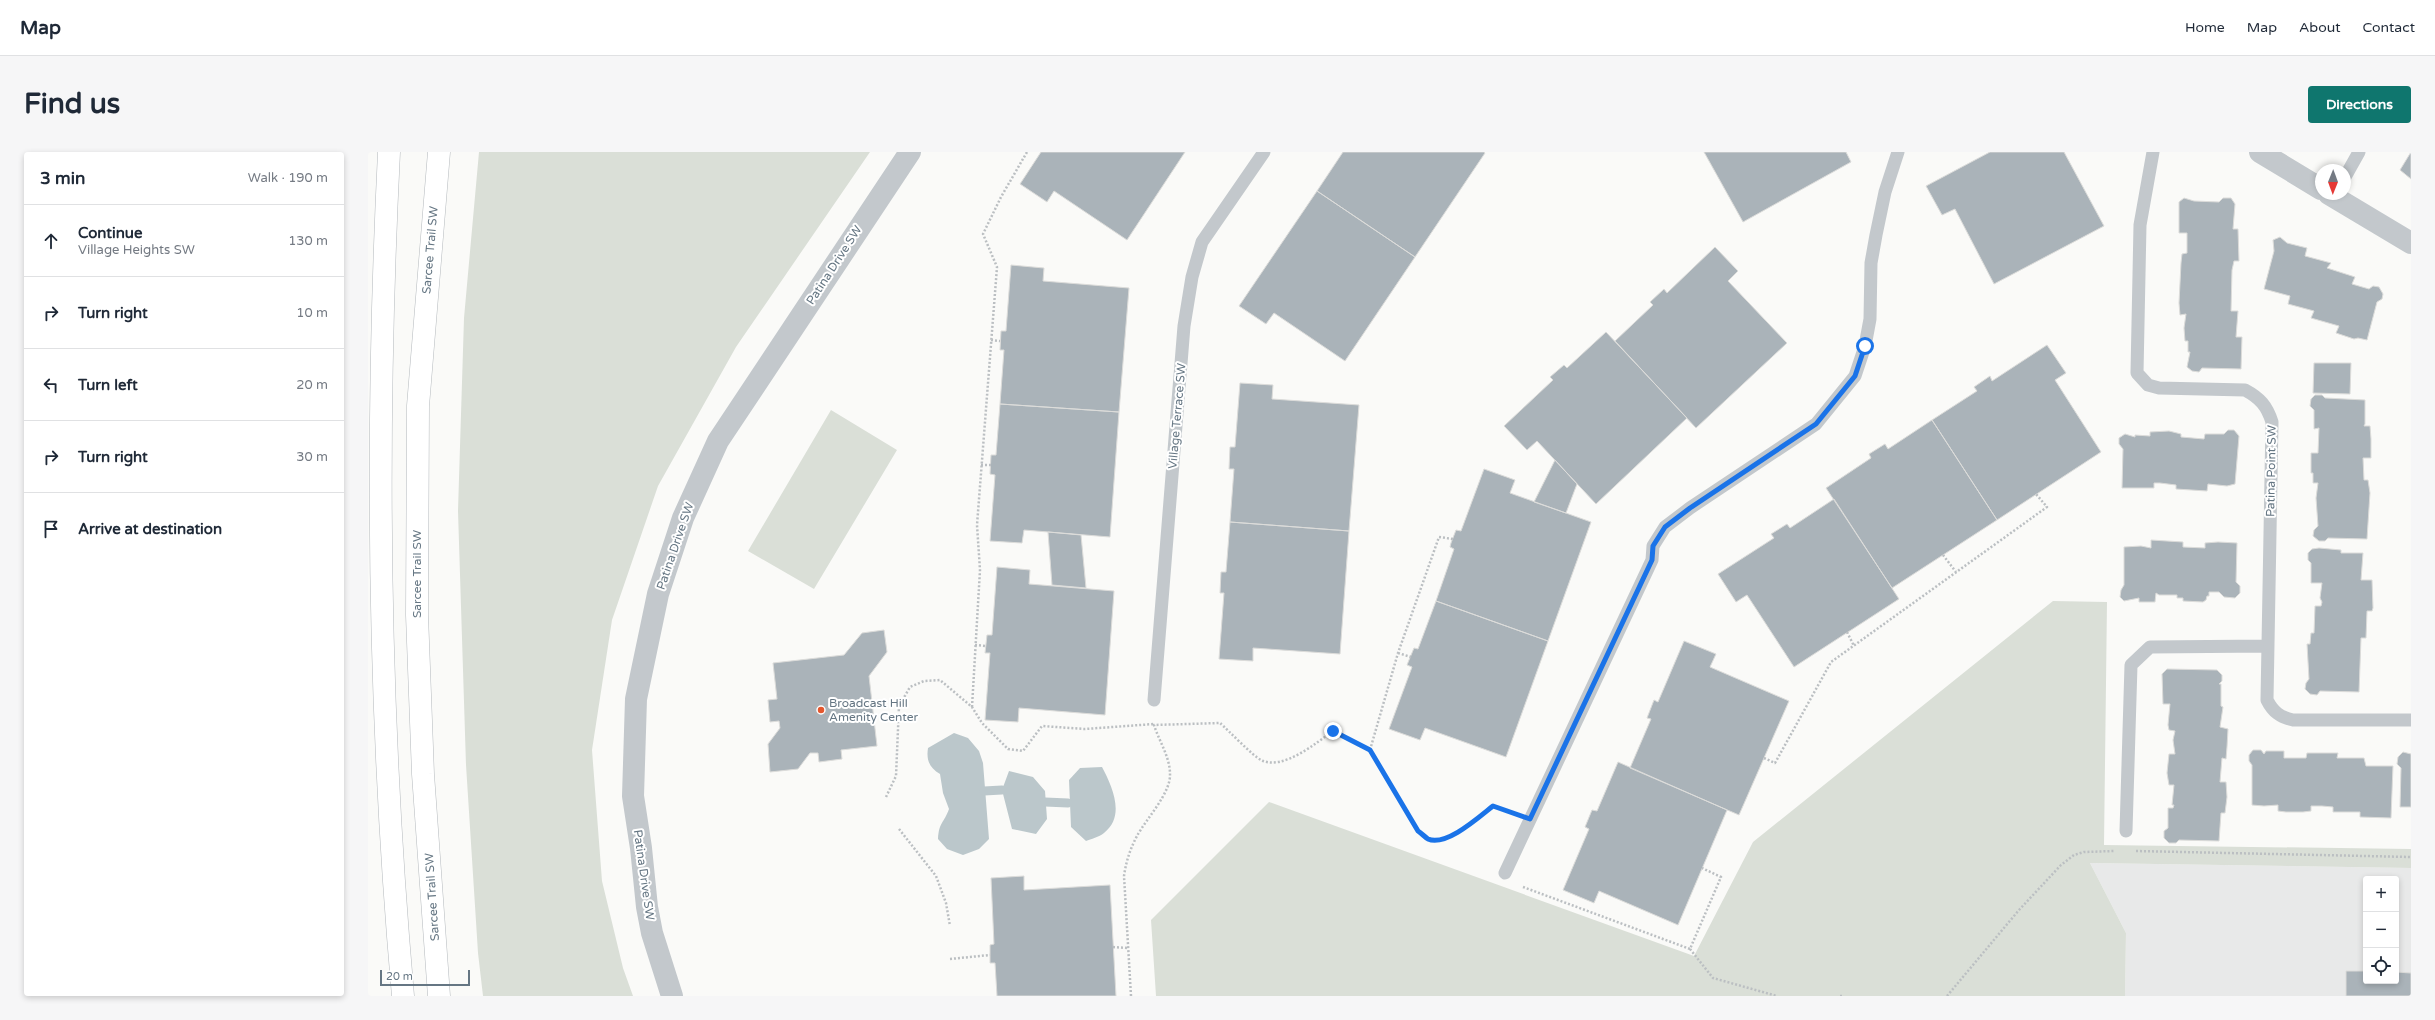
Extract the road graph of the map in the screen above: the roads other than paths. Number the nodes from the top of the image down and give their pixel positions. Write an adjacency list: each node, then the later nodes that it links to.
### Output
1 (389, 152): 18 (highway)
2 (439, 152): 19 (highway, Sarcee Trail SW)
3 (910, 152): 20 (street, Patina Drive SW)
4 (1264, 152): 14 (lane, Village Terrace SW)
5 (1898, 152): 17 (lane)
6 (2153, 152): 13 (lane, Patina Point SW)
7 (2260, 152): 10 (street)
8 (2359, 152): 9 (lane)
9 (2351, 166)
10 (2315, 184)
11 (2341, 200): 12 (street)
12 (2411, 243)
13 (2267, 646): 15 (lane, Patina Point SW); 16 (lane)
14 (1154, 700)
15 (2411, 720)
16 (2126, 831)
17 (1505, 874)
18 (403, 996)
19 (439, 996)
20 (672, 996)

